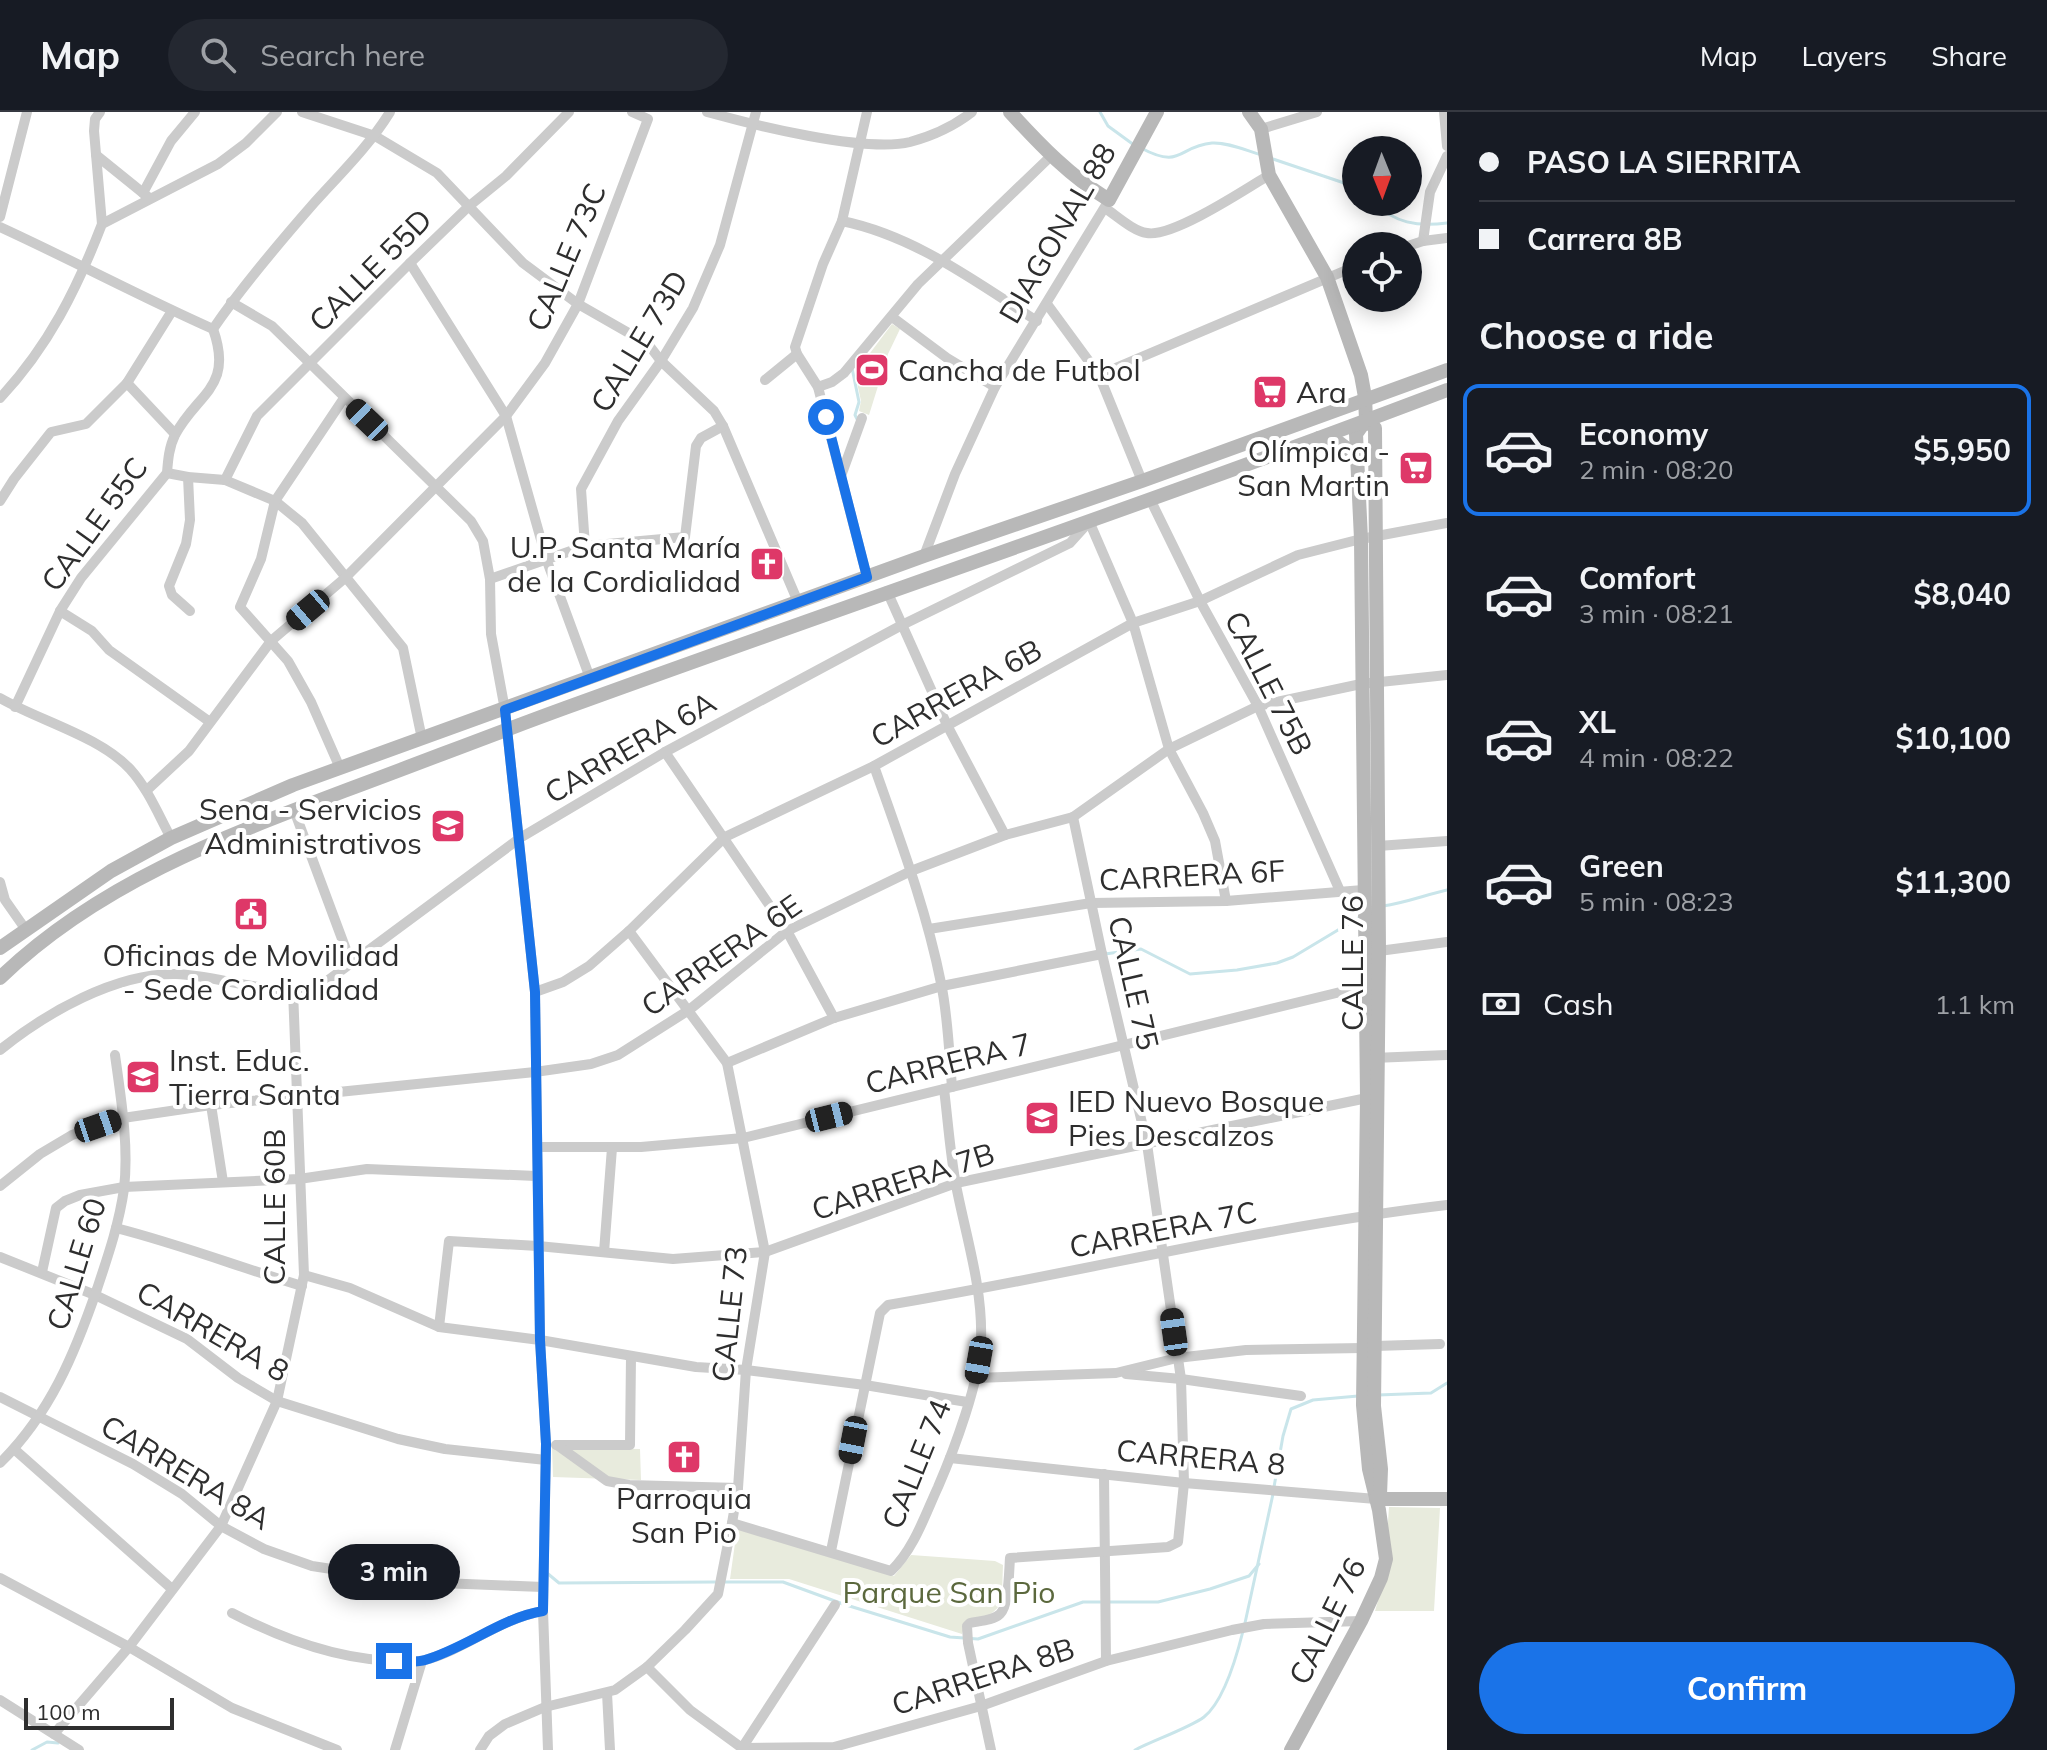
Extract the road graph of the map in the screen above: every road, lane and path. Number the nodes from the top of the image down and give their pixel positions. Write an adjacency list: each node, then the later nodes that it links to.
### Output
1 (27, 112): 30 (street)
2 (100, 112): 23 (street)
3 (195, 112): 27 (street)
4 (277, 112): 27 (street)
5 (302, 112): 20 (street)
6 (390, 112): 20 (street)
7 (569, 112): 29 (street, CALLE 55D)
8 (632, 112): 42 (street, CALLE 73C)
9 (707, 112): 18 (street)
10 (756, 112): 18 (street, CALLE 73D)
11 (867, 112): 21 (street)
12 (972, 112): 21 (street)
13 (1010, 112): 25 (main road)
14 (1157, 112): 28 (main road, DIAGONAL 88)
15 (1317, 112): 19 (street)
16 (1444, 112): 22 (street)
17 (1250, 113): 19 (main road, CALLE 76)
18 (753, 124): 21 (street); 49 (street, CALLE 73D)
19 (1261, 129): 26 (main road, CALLE 76)
20 (375, 136): 29 (street); 41 (street)
21 (859, 143): 31 (street)
22 (1447, 146)
23 (96, 155): 27 (street); 32 (street)
24 (1447, 156): 35 (street)
25 (1050, 157): 28 (main road); 36 (street)
26 (1268, 170): 28 (street); 40 (main road, CALLE 76)
27 (146, 196): 32 (street)
28 (1107, 204): 43 (street, DIAGONAL 88)
29 (468, 207): 37 (street, CALLE 55D); 42 (street)
30 (0, 217)
31 (842, 221): 36 (street); 48 (street)
32 (102, 224): 38 (street)
33 (0, 227): 38 (street)
34 (1447, 238): 35 (street)
35 (1423, 241)
36 (942, 260): 45 (street); 46 (street)
37 (410, 263): 50 (street, CALLE 55D); 61 (street)
38 (86, 266): 44 (street); 58 (street)
39 (1342, 271): 40 (street)
40 (1327, 277): 52 (street); 60 (main road, CALLE 76)
41 (231, 302): 47 (street); 50 (street)
42 (578, 304): 49 (street); 61 (street, CALLE 73C)
43 (1047, 304): 46 (street, DIAGONAL 88); 52 (street)
44 (172, 311): 47 (street); 54 (street)
45 (892, 317): 55 (street); 56 (street)
46 (1037, 321): 56 (street, DIAGONAL 88)
47 (213, 329): 65 (street, CALLE 55C)
48 (797, 354): 53 (street); 55 (street)
49 (661, 361): 64 (street); 81 (street, CALLE 73D)
50 (311, 362): 59 (street); 71 (street, CALLE 55D)
51 (1447, 370): 60 (main road)
52 (1099, 375): 72 (street)
53 (765, 380)
54 (127, 383): 65 (street); 75 (street)
55 (818, 387): 70 (street)
56 (995, 387): 82 (street, DIAGONAL 88)
57 (1447, 390): 63 (main road)
58 (0, 398)
59 (344, 398): 73 (street); 76 (street)
60 (1366, 401): 63 (main road, CALLE 76); 72 (main road)
61 (506, 416): 73 (street, CALLE 73C); 83 (street)
62 (862, 418): 70 (street)
63 (1366, 420): 66 (main road); 67 (main road, CALLE 76); 79 (main road, CALLE 76)
64 (723, 426): 81 (street); 89 (street)
65 (175, 434): 68 (street, CALLE 55C)
66 (1319, 438): 67 (main road); 74 (main road)
67 (1357, 456): 80 (main road, CALLE 76)
68 (167, 473): 69 (street); 90 (street, CALLE 55C)
69 (188, 477): 71 (street); 91 (street)
70 (841, 477): 84 (street)
71 (225, 480): 76 (street)
72 (1142, 481): 82 (main road)
73 (435, 485): 85 (street, CALLE 73C); 86 (street)
74 (1150, 499): 77 (main road); 88 (street, CALLE 75B)
75 (0, 501)
76 (275, 501): 85 (street); 94 (street)
77 (1089, 521): 87 (main road); 92 (street); 93 (street, CARRERA 6A)
78 (1447, 523): 79 (street, CARRERA 6B)
79 (1378, 536): 80 (street, CARRERA 6B); 97 (main road, CALLE 76)
80 (1361, 539): 88 (street, CARRERA 6B); 98 (main road, CALLE 76)
81 (585, 546): 83 (street)
82 (924, 556): 84 (main road)
83 (547, 561): 86 (street); 96 (street)
84 (867, 577): 89 (main road)
85 (345, 578): 94 (street, CALLE 73C); 106 (street)
86 (490, 579): 102 (street)
87 (887, 591): 93 (street); 105 (main road)
88 (1200, 601): 92 (street, CARRERA 6B); 100 (street, CALLE 75B)
89 (798, 602): 96 (main road)
90 (60, 611): 101 (street, CALLE 55C); 103 (street)
91 (190, 611)
92 (1133, 623): 104 (street, CARRERA 6B); 107 (street)
93 (902, 625): 104 (street); 108 (street, CARRERA 6A)
94 (271, 641): 103 (street, CALLE 73C); 110 (street)
95 (1447, 675): 97 (street, CARRERA 6E)
96 (590, 678): 102 (main road)
97 (1377, 682): 98 (street, CARRERA 6E); 119 (main road, CALLE 76)
98 (1361, 684): 100 (street, CARRERA 6E); 122 (main road, CALLE 76)
99 (0, 698): 101 (street)
100 (1258, 706): 107 (street, CARRERA 6E); 123 (street, CALLE 75B)
101 (15, 707): 111 (street)
102 (505, 710): 105 (street); 106 (main road)
103 (210, 722): 111 (street, CALLE 73C)
104 (947, 725): 109 (street, CARRERA 6B); 114 (street)
105 (507, 729): 112 (main road); 117 (street)
106 (422, 739): 110 (main road)
107 (1169, 749): 113 (street, CARRERA 6E); 124 (street)
108 (665, 752): 115 (street); 117 (street, CARRERA 6A)
109 (874, 766): 115 (street, CARRERA 6B); 120 (street, CALLE 74)
110 (340, 768): 116 (main road)
111 (147, 790): 116 (street)
112 (294, 810): 134 (street); 135 (main road)
113 (1073, 817): 114 (street, CARRERA 6E); 125 (street, CALLE 75)
114 (1005, 835): 120 (street, CARRERA 6E)
115 (725, 837): 128 (street, CARRERA 6B); 129 (street)
116 (171, 838): 127 (main road)
117 (520, 838): 134 (street, CARRERA 6A); 139 (street)
118 (1447, 841): 119 (street)
119 (1378, 846): 132 (main road, CALLE 76)
120 (911, 871): 126 (street, CALLE 74); 129 (street, CARRERA 6E)
121 (0, 882): 127 (street)
122 (1363, 890): 123 (street, CARRERA 6F); 137 (main road, CALLE 76)
123 (1340, 891): 124 (street, CARRERA 6F)
124 (1226, 901): 125 (street, CARRERA 6F)
125 (1091, 903): 126 (street, CARRERA 6F); 133 (street, CALLE 75)
126 (929, 929): 136 (street, CALLE 74)
127 (26, 930): 131 (main road)
128 (629, 931): 139 (street, CARRERA 6B); 140 (street, CALLE 73)
129 (787, 931): 140 (street, CARRERA 6E); 141 (street)
130 (1447, 942): 132 (street)
131 (0, 948)
132 (1379, 951): 146 (main road, CALLE 76)
133 (1102, 954): 136 (street); 142 (street, CALLE 75)
134 (351, 963): 138 (street, CARRERA 6A)
135 (0, 978)
136 (942, 986): 141 (street); 149 (street, CALLE 74)
137 (1365, 986): 142 (street, CARRERA 7); 146 (main road, CALLE 76)
138 (293, 990): 143 (street, CARRERA 6A); 150 (street, CALLE 60B)
139 (535, 992): 148 (street)
140 (689, 1010): 147 (street, CALLE 73); 148 (street, CARRERA 6E)
141 (834, 1018): 147 (street)
142 (1123, 1045): 149 (street, CARRERA 7); 155 (street, CALLE 75)
143 (0, 1050)
144 (115, 1055): 153 (street, CALLE 60)
145 (1447, 1055): 146 (street)
146 (1372, 1058): 151 (main road, CALLE 76); 165 (main road, CALLE 76)
147 (727, 1063): 154 (street, CALLE 73)
148 (535, 1072): 150 (street, CARRERA 6E); 156 (street)
149 (948, 1088): 154 (street, CARRERA 7); 161 (street, CALLE 74)
150 (297, 1096): 152 (street, CARRERA 6E); 159 (street, CALLE 60B)
151 (1367, 1098): 155 (street, CARRERA 7B); 165 (main road, CALLE 76)
152 (211, 1105): 153 (street, CARRERA 6E); 160 (street)
153 (123, 1118): 162 (street, CARRERA 6E); 163 (street, CALLE 60)
154 (743, 1138): 157 (street, CARRERA 7); 169 (street, CALLE 73)
155 (1147, 1144): 161 (street, CARRERA 7B); 170 (street, CALLE 75)
156 (538, 1147): 157 (street, CARRERA 7); 158 (street)
157 (612, 1148): 168 (street)
158 (536, 1176): 159 (street); 167 (street)
159 (299, 1179): 160 (street); 173 (street, CALLE 60B)
160 (223, 1182): 163 (street)
161 (956, 1183): 169 (street, CARRERA 7B); 174 (street, CALLE 74)
162 (0, 1186)
163 (124, 1187): 166 (street, CALLE 60); 172 (street)
164 (1447, 1205): 165 (street, CARRERA 7C)
165 (1373, 1214): 170 (street, CARRERA 7C); 179 (main road, CALLE 76)
166 (116, 1228): 173 (street); 175 (street, CALLE 60)
167 (538, 1246): 168 (street, CARRERA 7B); 176 (street, CARRERA 7B); 177 (street)
168 (604, 1252): 169 (street, CARRERA 7B)
169 (765, 1252): 182 (street, CALLE 73)
170 (1163, 1254): 174 (street, CARRERA 7C); 181 (street, CALLE 75)
171 (0, 1257): 172 (street, CARRERA 8)
172 (42, 1272): 175 (street, CARRERA 8)
173 (303, 1280): 176 (street); 189 (street, CALLE 60B)
174 (978, 1290): 184 (street, CALLE 74); 186 (street, CARRERA 7C)
175 (95, 1295): 189 (street, CARRERA 8); 191 (street, CALLE 60)
176 (439, 1327): 177 (street)
177 (540, 1340): 180 (street); 192 (street)
178 (1440, 1344): 179 (street)
179 (1369, 1347): 181 (street); 201 (main road, CALLE 76)
180 (631, 1356): 182 (street); 192 (street)
181 (1177, 1358): 183 (street); 185 (street, CALLE 75)
182 (746, 1370): 186 (street); 199 (street, CALLE 73)
183 (1116, 1373): 184 (street); 185 (street)
184 (976, 1378): 190 (street, CALLE 74)
185 (1181, 1379): 187 (street); 198 (street, CALLE 75)
186 (865, 1385): 190 (street); 204 (street)
187 (1301, 1396)
188 (0, 1397): 191 (street, CARRERA 8A)
189 (277, 1401): 195 (street, CARRERA 8); 203 (street, CALLE 60B)
190 (967, 1402): 194 (street, CALLE 74)
191 (40, 1415): 193 (street, CALLE 60); 203 (street, CARRERA 8A)
192 (551, 1444): 195 (street); 199 (street)
193 (14, 1449): 196 (street, CALLE 60); 208 (street)
194 (950, 1458): 197 (street, CARRERA 8); 204 (street, CALLE 74)
195 (546, 1460): 207 (street)
196 (0, 1463)
197 (1104, 1474): 198 (street, CARRERA 8); 205 (street)
198 (1184, 1483): 201 (street, CARRERA 8); 205 (street, CALLE 75)
199 (738, 1488): 202 (street, CALLE 73)
200 (1447, 1499): 201 (main road, CARRERA 8)
201 (1379, 1503): 212 (main road, CALLE 76)
202 (732, 1523): 204 (street); 216 (street, CALLE 73)
203 (221, 1526): 207 (street, CARRERA 8A); 208 (street, CALLE 60B)
204 (831, 1551)
205 (1106, 1551): 215 (street); 219 (street)
206 (0, 1578): 213 (street)
207 (543, 1587): 210 (street)
208 (172, 1589): 213 (street, CALLE 60B)
209 (835, 1605): 222 (street)
210 (543, 1611): 214 (street); 220 (street)
211 (232, 1613): 214 (street)
212 (1361, 1621): 215 (street, CARRERA 8B); 231 (main road, CALLE 76)
213 (129, 1647): 221 (street, CALLE 60B); 225 (street)
214 (422, 1661): 226 (street)
215 (1106, 1661): 219 (street, CARRERA 8B)
216 (647, 1667): 217 (street, CALLE 73); 222 (street)
217 (611, 1691): 220 (street); 229 (street)
218 (0, 1700): 221 (street)
219 (981, 1706): 223 (street, CARRERA 8B); 230 (street)
220 (545, 1707): 227 (street); 228 (street)
221 (54, 1734): 224 (street)
222 (742, 1748): 223 (street, CARRERA 8B)
223 (834, 1749)
224 (79, 1750)
225 (337, 1750)
226 (395, 1750)
227 (480, 1750)
228 (548, 1750)
229 (610, 1750)
230 (991, 1750)
231 (1291, 1750)

